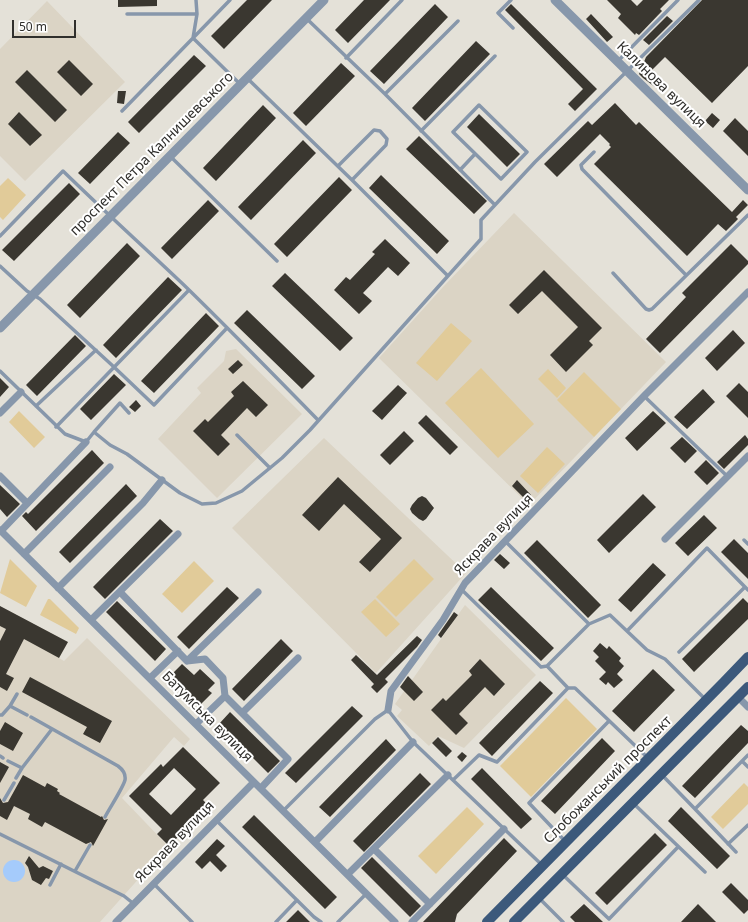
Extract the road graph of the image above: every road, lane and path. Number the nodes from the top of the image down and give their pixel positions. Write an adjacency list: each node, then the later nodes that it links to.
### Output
1 (196, 0): 10 (lane)
2 (230, 0): 14 (lane)
3 (324, 0): 11 (street, проспект Петра Калнишевського)
4 (402, 0): 16 (lane)
5 (511, 0): 13 (lane)
6 (555, 0): 17 (street, Калинова вулиця)
7 (678, 0): 17 (lane)
8 (699, 0): 18 (lane)
9 (127, 14): 10 (lane)
10 (197, 14): 14 (lane)
11 (306, 18): 16 (lane); 19 (street, проспект Петра Калнишевського)
12 (458, 21): 20 (lane)
13 (513, 28)
14 (193, 38): 19 (lane); 21 (lane)
15 (495, 56): 22 (lane)
16 (346, 58): 20 (lane)
17 (617, 62): 18 (street, Калинова вулиця)
18 (627, 72): 29 (street, Калинова вулиця); 30 (lane)
19 (244, 82): 25 (street, проспект Петра Калнишевського); 26 (lane)
20 (385, 94): 22 (lane)
21 (122, 111)
22 (421, 131): 27 (lane)
23 (594, 152): 37 (lane)
24 (475, 154): 24 (lane); 27 (lane)
25 (170, 156): 32 (street, проспект Петра Калнишевського); 34 (lane)
26 (338, 166): 28 (lane); 28 (lane)
27 (460, 170): 30 (lane)
28 (352, 180): 38 (lane)
29 (748, 190)
30 (495, 205): 38 (lane)
31 (748, 215): 37 (lane)
32 (111, 216): 33 (lane); 39 (lane); 41 (street, проспект Петра Калнишевського)
33 (0, 236)
34 (278, 261)
35 (0, 266): 41 (lane)
36 (613, 273): 37 (lane)
37 (686, 275)
38 (448, 276): 52 (lane)
39 (189, 290): 43 (lane); 45 (lane)
40 (748, 292): 48 (street, Яскрава вулиця)
41 (33, 294): 42 (street, проспект Петра Калнишевського); 44 (lane)
42 (0, 328)
43 (227, 328): 45 (lane); 52 (lane)
44 (96, 350): 45 (lane); 49 (lane)
45 (114, 367): 53 (lane)
46 (0, 371): 47 (lane)
47 (21, 392): 49 (lane); 50 (street)
48 (644, 396): 61 (lane); 68 (street, Яскрава вулиця)
49 (36, 406): 53 (lane)
50 (0, 413)
51 (129, 413): 54 (lane)
52 (318, 420): 59 (lane)
53 (56, 427): 56 (lane)
54 (94, 432): 56 (lane); 62 (lane)
55 (237, 435): 59 (lane)
56 (86, 442): 63 (street)
57 (748, 456): 61 (street)
58 (110, 467): 70 (street)
59 (270, 468): 62 (lane)
60 (0, 476): 63 (street)
61 (727, 476): 66 (street)
62 (162, 480): 72 (street)
63 (27, 503): 64 (street)
64 (0, 531): 70 (street, Батумська вулиця)
65 (178, 534): 75 (street)
66 (665, 539)
67 (744, 540): 69 (lane)
68 (505, 541): 73 (street, Яскрава вулиця); 78 (lane)
69 (748, 544)
70 (24, 554): 72 (street, Батумська вулиця)
71 (745, 587): 74 (lane); 79 (lane); 81 (lane)
72 (58, 588): 77 (street, Батумська вулиця)
73 (461, 589): 85 (lane); 95 (street, Яскрава вулиця)
74 (748, 590)
75 (120, 592): 77 (street); 80 (street)
76 (258, 592): 84 (street)
77 (91, 620): 86 (street, Батумська вулиця)
78 (589, 624): 79 (lane); 85 (lane)
79 (626, 631): 92 (lane)
80 (178, 651): 84 (street); 86 (street)
81 (679, 652)
82 (748, 657): 92 (main road, Слобожанський проспект)
83 (298, 658): 96 (street)
84 (187, 661): 90 (street)
85 (547, 666): 88 (lane)
86 (150, 678): 101 (street, Батумська вулиця)
87 (748, 687): 91 (main road)
88 (568, 688): 100 (lane); 111 (lane)
89 (16, 694): 93 (lane)
90 (225, 696): 96 (street); 101 (street)
91 (738, 697): 94 (street); 110 (main road)
92 (706, 701): 105 (main road, Слобожанський проспект)
93 (10, 706): 97 (lane); 98 (lane)
94 (748, 707)
95 (388, 710): 103 (lane); 119 (lane)
96 (242, 713): 115 (street)
97 (0, 715)
98 (27, 715)
99 (31, 717): 102 (lane)
100 (610, 720): 105 (lane); 126 (lane)
101 (196, 724): 113 (street, Батумська вулиця)
102 (52, 729): 109 (lane); 120 (lane)
103 (413, 742): 111 (lane); 125 (street)
104 (748, 755): 107 (lane)
105 (649, 758): 126 (main road, Слобожанський проспект)
106 (8, 761): 109 (lane)
107 (742, 761): 108 (lane); 118 (lane)
108 (748, 767)
109 (22, 768): 112 (lane)
110 (661, 775): 117 (main road); 118 (lane)
111 (451, 777): 123 (lane); 130 (street)
112 (16, 778)
113 (254, 782): 115 (street, Батумська вулиця); 121 (street, Яскрава вулиця)
114 (14, 783): 116 (lane)
115 (260, 788): 119 (street, Батумська вулиця)
116 (4, 800)
117 (633, 803): 129 (lane); 137 (main road)
118 (695, 809): 128 (lane)
119 (283, 811): 125 (street, Батумська вулиця)
120 (105, 817)
121 (216, 820): 138 (street, Яскрава вулиця); 142 (lane)
122 (748, 825): 128 (lane)
123 (504, 829): 133 (lane); 144 (street)
124 (0, 834): 132 (lane)
125 (315, 842): 136 (street, Батумська вулиця)
126 (566, 842): 133 (main road, Слобожанський проспект)
127 (90, 844): 134 (lane)
128 (728, 844): 131 (lane)
129 (678, 846): 135 (lane); 137 (lane)
130 (374, 849): 136 (street); 144 (street)
131 (736, 852)
132 (61, 864): 134 (lane); 139 (lane)
133 (542, 866): 152 (main road, Слобожанський проспект)
134 (76, 871): 143 (lane)
135 (704, 872)
136 (348, 874): 140 (street, Батумська вулиця)
137 (562, 874): 141 (main road)
138 (154, 883): 143 (street, Яскрава вулиця); 146 (lane)
139 (50, 885)
140 (367, 893): 149 (lane); 150 (street, Батумська вулиця)
141 (538, 898): 153 (main road); 154 (lane)
142 (298, 900): 147 (lane); 148 (lane)
143 (134, 904): 145 (street, Яскрава вулиця)
144 (430, 904): 151 (street)
145 (116, 922)
146 (192, 922)
147 (276, 922)
148 (321, 922)
149 (338, 922)
150 (396, 922)
151 (412, 922)
152 (487, 922)
153 (514, 922)
154 (563, 922)

